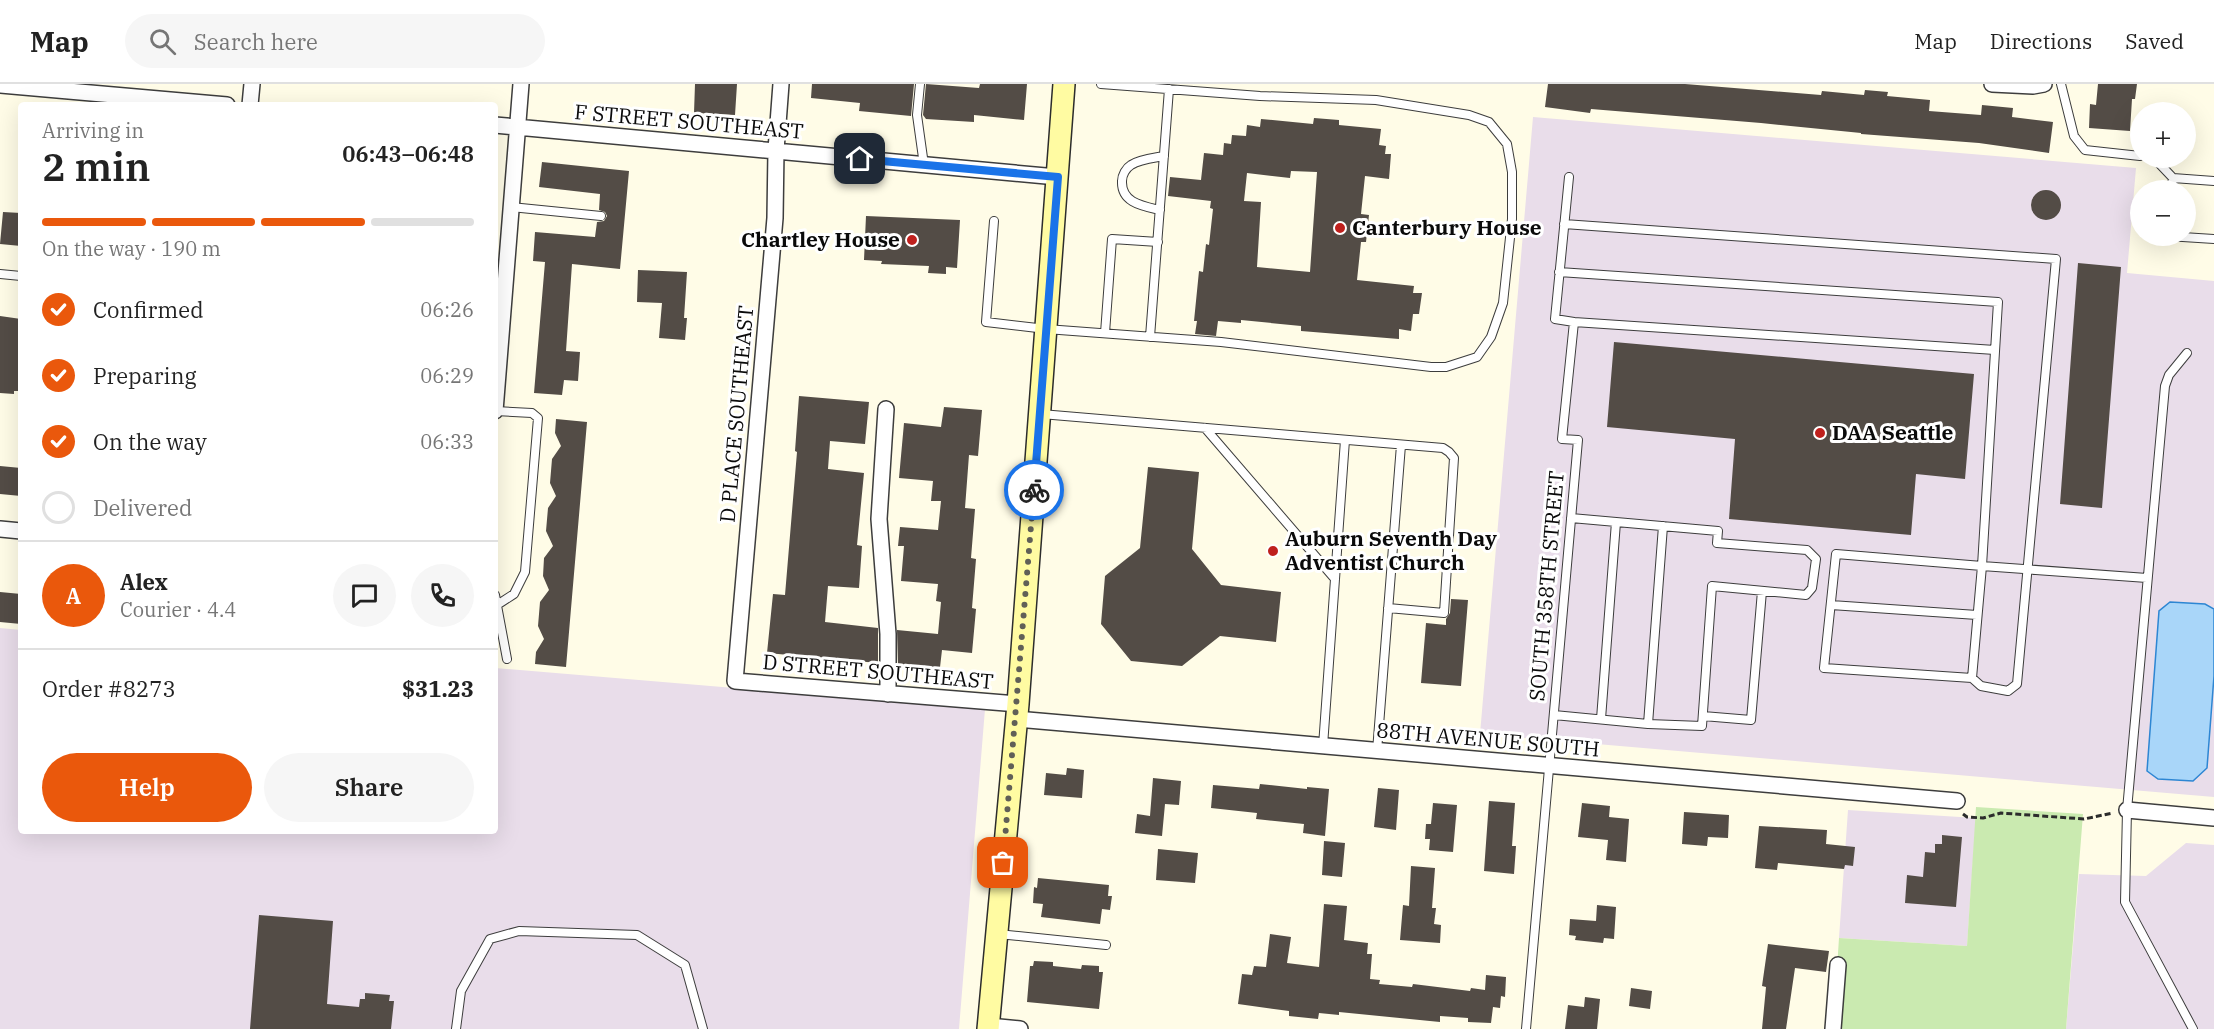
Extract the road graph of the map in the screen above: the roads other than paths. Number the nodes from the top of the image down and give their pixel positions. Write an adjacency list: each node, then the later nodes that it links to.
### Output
1 (252, 84): 13 (street)
2 (521, 84): 15 (street)
3 (781, 84): 16 (street, D PLACE SOUTHEAST)
4 (920, 84): 19 (lane)
5 (1065, 84): 21 (street)
6 (1101, 84): 11 (lane)
7 (1992, 84): 8 (street)
8 (2044, 84)
9 (2061, 84): 17 (lane)
10 (0, 85): 12 (street)
11 (1169, 89): 18 (lane); 39 (lane)
12 (193, 102)
13 (250, 102)
14 (498, 126): 15 (street, F STREET SOUTHEAST)
15 (517, 127): 16 (street, F STREET SOUTHEAST); 25 (street)
16 (776, 150): 19 (street, F STREET SOUTHEAST); 66 (street, D PLACE SOUTHEAST)
17 (2130, 155)
18 (1164, 156): 26 (lane); 26 (lane)
19 (924, 165): 21 (street, F STREET SOUTHEAST)
20 (2163, 168): 23 (lane)
21 (1058, 177): 37 (street)
22 (1569, 177): 29 (lane)
23 (2172, 178): 24 (lane)
24 (2214, 181)
25 (511, 207): 27 (lane); 42 (street)
26 (1160, 210): 32 (lane)
27 (601, 216)
28 (994, 221): 37 (lane)
29 (1564, 224): 33 (lane); 55 (lane)
30 (2196, 238): 31 (lane)
31 (2214, 239)
32 (1158, 242): 38 (lane); 39 (lane)
33 (1559, 272): 36 (lane); 40 (lane)
34 (0, 274): 35 (lane)
35 (18, 276)
36 (1574, 322): 40 (lane); 49 (lane, SOUTH 358TH STREET)
37 (1046, 329): 38 (lane); 45 (street)
38 (1105, 333): 39 (lane)
39 (1150, 337)
40 (1995, 350): 54 (lane)
41 (2187, 353): 56 (lane)
42 (498, 373)
43 (886, 409): 67 (street)
44 (498, 411): 59 (lane)
45 (1040, 414): 46 (lane); 68 (street)
46 (1205, 428): 47 (lane); 57 (lane)
47 (1345, 440): 48 (lane); 57 (lane)
48 (1401, 445): 61 (lane); 61 (lane)
49 (1572, 518): 50 (lane); 69 (lane, SOUTH 358TH STREET)
50 (1616, 522): 51 (lane); 71 (lane)
51 (1664, 526): 58 (lane); 72 (lane)
52 (0, 530): 53 (street)
53 (18, 531)
54 (1982, 566): 55 (lane); 60 (lane); 63 (lane)
55 (2028, 568): 56 (lane); 65 (lane)
56 (2147, 578): 77 (lane)
57 (1335, 579): 73 (lane)
58 (1762, 591): 70 (lane); 70 (lane)
59 (498, 604)
60 (1831, 605): 63 (lane); 65 (lane)
61 (1388, 608): 74 (lane)
62 (498, 610): 64 (lane)
63 (1977, 615): 65 (lane)
64 (507, 659)
65 (1972, 678)
66 (735, 681): 67 (street, D STREET SOUTHEAST)
67 (888, 694): 68 (street, D STREET SOUTHEAST)
68 (1017, 712): 73 (street, 88TH AVENUE SOUTH); 79 (street)
69 (1554, 715): 71 (lane); 75 (lane, SOUTH 358TH STREET)
70 (1703, 716): 72 (lane)
71 (1601, 719): 72 (lane)
72 (1648, 723)
73 (1323, 746): 74 (street, 88TH AVENUE SOUTH)
74 (1377, 751): 75 (street, 88TH AVENUE SOUTH)
75 (1549, 766): 76 (street, 88TH AVENUE SOUTH); 86 (lane, SOUTH 358TH STREET)
76 (1957, 801)
77 (2127, 810): 78 (street); 88 (lane)
78 (2214, 818)
79 (997, 934): 80 (lane); 82 (street)
80 (1106, 945)
81 (1838, 965): 87 (street)
82 (988, 1028): 85 (street)
83 (456, 1029): 84 (lane)
84 (703, 1029)
85 (1020, 1029)
86 (1526, 1029)
87 (1833, 1029)
88 (2193, 1029)

